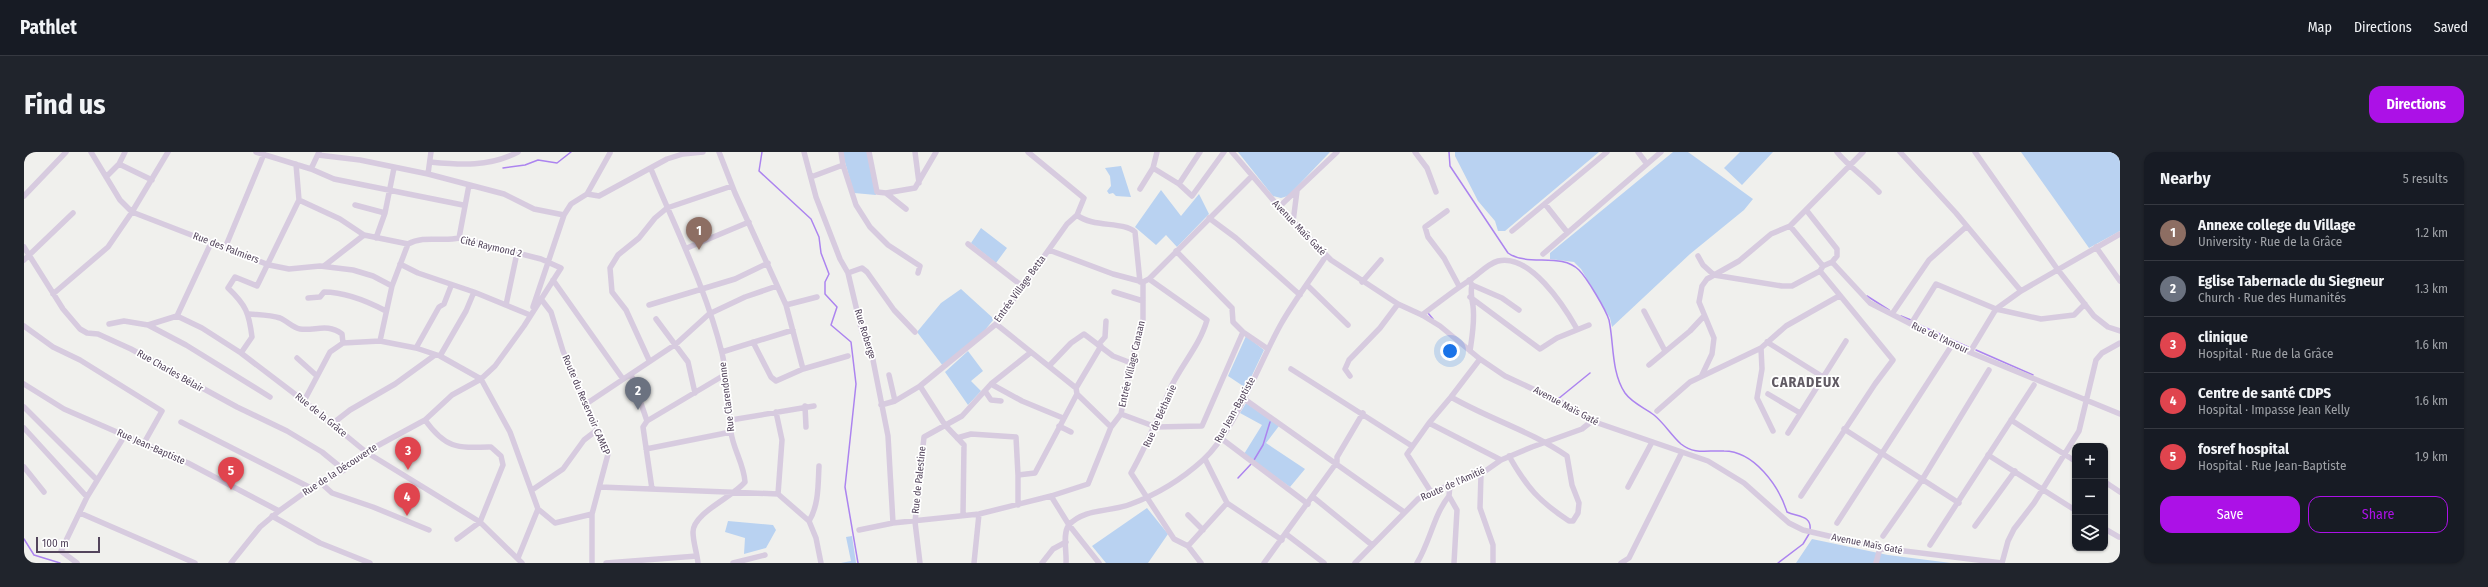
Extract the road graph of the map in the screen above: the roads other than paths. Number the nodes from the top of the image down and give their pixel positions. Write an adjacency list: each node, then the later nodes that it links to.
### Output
1 (66, 152): 59 (street)
2 (91, 152): 45 (street, Rue des Palmiers)
3 (125, 152): 34 (street)
4 (168, 152): 47 (street)
5 (256, 152): 30 (street)
6 (431, 152): 33 (street)
7 (518, 152): 33 (street)
8 (703, 152): 29 (street)
9 (719, 152): 51 (street)
10 (804, 152): 46 (street, Rue Roberge)
11 (841, 152): 37 (street)
12 (869, 152): 57 (street)
13 (915, 152): 48 (street)
14 (936, 152): 48 (street)
15 (1028, 152): 73 (street, Entrée Village Betta)
16 (1157, 152): 41 (street)
17 (1200, 152): 49 (street)
18 (1224, 152): 49 (street)
19 (1232, 152): 44 (street, Avenue Maïs Gaté)
20 (1338, 152): 54 (street)
21 (1415, 152): 55 (street)
22 (1607, 152): 61 (street)
23 (1638, 152): 36 (street)
24 (1661, 152): 36 (street)
25 (1837, 152): 38 (street)
26 (1862, 152): 38 (street)
27 (1900, 152): 78 (street)
28 (1974, 152): 109 (street)
29 (682, 153): 40 (street)
30 (264, 154): 35 (street); 90 (street)
31 (318, 154): 39 (street); 42 (street)
32 (610, 154): 58 (street)
33 (430, 162): 43 (street)
34 (119, 164): 45 (street); 47 (street)
35 (296, 164): 42 (street); 60 (street)
36 (1647, 164): 80 (street)
37 (843, 165): 46 (street); 111 (street)
38 (1848, 166): 56 (street); 68 (street)
39 (394, 168): 43 (street); 53 (street)
40 (651, 168): 58 (street); 65 (street, Rue Clarendonne)
41 (1153, 168): 49 (street); 52 (street)
42 (311, 169): 53 (street)
43 (428, 174): 50 (street)
44 (1252, 176): 64 (street, Avenue Maïs Gaté); 74 (street)
45 (106, 177): 69 (street, Rue des Palmiers)
46 (811, 177): 110 (street, Rue Roberge)
47 (152, 180): 69 (street)
48 (920, 183): 57 (street)
49 (1179, 184)
50 (469, 185): 63 (street); 72 (street)
51 (732, 186): 65 (street); 75 (street)
52 (1140, 189)
53 (388, 191): 63 (street); 71 (street)
54 (1297, 191): 64 (street); 76 (street)
55 (1436, 192)
56 (1879, 192)
57 (886, 193): 66 (street)
58 (587, 194): 72 (street)
59 (24, 196)
60 (299, 200): 82 (street, Cité Raymond 2); 105 (street)
61 (1546, 204): 79 (street); 80 (street)
62 (355, 205): 71 (street)
63 (463, 205): 84 (street)
64 (1279, 207): 76 (street, Avenue Maïs Gaté)
65 (667, 208): 91 (street, Rue Clarendonne); 188 (street)
66 (906, 209)
67 (1446, 211): 123 (street)
68 (1807, 211): 77 (street); 102 (street)
69 (132, 212): 85 (street, Rue des Palmiers); 128 (street)
70 (73, 213): 96 (street)
71 (385, 213): 83 (street)
72 (564, 215): 101 (street)
73 (1077, 215): 92 (street, Entrée Village Betta); 114 (street, Entrée Village Canaan)
74 (1209, 218): 93 (street); 129 (street)
75 (749, 222): 91 (street); 103 (street)
76 (1293, 222): 97 (street, Avenue Maïs Gaté)
77 (1790, 226): 108 (street); 112 (street)
78 (1967, 226): 125 (street); 147 (street)
79 (1512, 231)
80 (1567, 232): 95 (street)
81 (2120, 234): 89 (street)
82 (364, 235): 83 (street, Cité Raymond 2); 106 (street)
83 (376, 238): 86 (street, Cité Raymond 2)
84 (459, 238): 86 (street, Cité Raymond 2); 94 (street, Cité Raymond 2)
85 (211, 243): 90 (street, Rue des Palmiers); 150 (street)
86 (408, 244): 104 (street)
87 (968, 244): 122 (street)
88 (24, 247): 96 (street, Rue Charles Bélair)
89 (2096, 247): 109 (street); 115 (street)
90 (225, 248): 105 (street, Rue des Palmiers)
91 (687, 248): 124 (street, Rue Clarendonne)
92 (1049, 250): 114 (street); 122 (street, Entrée Village Betta)
93 (1176, 250): 114 (street); 165 (street)
94 (517, 253): 101 (street, Cité Raymond 2); 138 (street)
95 (1543, 254)
96 (29, 255): 99 (street); 128 (street, Rue Charles Bélair)
97 (1326, 256): 116 (street, Avenue Maïs Gaté); 118 (street, Rue Jean-Baptiste)
98 (1698, 256): 112 (street)
99 (24, 260)
100 (1382, 260): 116 (street)
101 (548, 261): 107 (street, Cité Raymond 2); 148 (street)
102 (1832, 262): 108 (street); 147 (street, Rue de l'Amour)
103 (768, 263): 121 (street); 124 (street)
104 (400, 264): 119 (street); 120 (street)
105 (269, 265): 106 (street, Rue des Palmiers); 145 (street)
106 (324, 266): 119 (street, Rue des Palmiers)
107 (560, 268): 113 (street, Rue de la Découverte)
108 (1822, 268): 112 (street); 131 (street)
109 (2058, 270): 125 (street); 137 (street)
110 (848, 273): 164 (street); 220 (street, Rue Roberge)
111 (918, 273)
112 (1714, 275): 151 (street)
113 (553, 280): 134 (street, Rue de la Découverte); 203 (street)
114 (1144, 281): 135 (street, Entrée Village Canaan); 243 (street, Rue de Béthanie)
115 (2120, 281)
116 (1362, 282): 136 (street, Avenue Maïs Gaté)
117 (1471, 282): 123 (street); 130 (street); 142 (street); 161 (street)
118 (1307, 285): 129 (street, Rue Jean-Baptiste); 159 (street)
119 (392, 286): 143 (street)
120 (451, 286): 126 (street); 175 (street)
121 (778, 286): 139 (street); 146 (street)
122 (1022, 286): 156 (street, Entrée Village Betta)
123 (1459, 286): 149 (street)
124 (702, 288): 140 (street); 146 (street, Rue Clarendonne)
125 (2021, 291): 141 (street)
126 (474, 292): 138 (street); 184 (street)
127 (1114, 292): 135 (street)
128 (53, 294): 271 (street, Rue Charles Bélair)
129 (1300, 295): 177 (street, Rue Jean-Baptiste)
130 (1470, 296): 161 (street); 178 (street)
131 (1839, 296): 169 (street); 245 (street)
132 (817, 297): 139 (street)
133 (308, 298): 143 (street)
134 (541, 299): 148 (street, Rue de la Découverte); 219 (street, Route du Reservoir CAMEP)
135 (1143, 301): 189 (street, Entrée Village Canaan)
136 (1398, 304): 149 (street, Avenue Maïs Gaté); 199 (street)
137 (2085, 304): 141 (street); 163 (street)
138 (506, 305): 148 (street)
139 (786, 305): 162 (street)
140 (648, 306)
141 (1996, 309): 158 (street); 181 (street)
142 (1519, 310)
143 (386, 311): 166 (street)
144 (1644, 311): 179 (street)
145 (249, 314): 170 (street); 182 (street)
146 (709, 314): 172 (street); 180 (street, Rue Clarendonne)
147 (1892, 314): 158 (street, Rue de l'Amour)
148 (530, 315): 202 (street, Rue de la Découverte)
149 (1422, 315): 178 (street, Avenue Maïs Gaté)
150 (177, 316): 155 (street); 182 (street, Rue de la Grâce)
151 (1704, 316): 179 (street); 200 (street)
152 (656, 319): 172 (street)
153 (1106, 321): 174 (street)
154 (109, 324): 155 (street)
155 (148, 324): 212 (street)
156 (996, 324): 183 (street); 207 (street, Entrée Village Betta)
157 (1589, 324): 161 (street)
158 (1911, 324): 173 (street, Rue de l'Amour)
159 (1348, 325)
160 (24, 326): 255 (street)
161 (1577, 329)
162 (793, 330): 168 (street); 192 (street)
163 (2120, 331)
164 (916, 332)
165 (1243, 332): 177 (street); 243 (street)
166 (380, 341): 170 (street); 175 (street)
167 (1846, 341): 201 (street)
168 (753, 342): 180 (street); 192 (street)
169 (1767, 342): 176 (street); 201 (street)
170 (343, 343): 198 (street)
171 (2120, 343): 215 (street)
172 (676, 344): 188 (street); 210 (street)
173 (1952, 344): 181 (street, Rue de l'Amour); 261 (street)
174 (1100, 345): 189 (street); 191 (street); 209 (street)
175 (416, 348): 184 (street)
176 (1761, 348): 200 (street); 247 (street)
177 (1268, 349): 214 (street, Rue Jean-Baptiste)
178 (1470, 351): 187 (street, Avenue Maïs Gaté)
179 (1665, 351): 190 (street)
180 (722, 352): 196 (street, Rue Clarendonne)
181 (1970, 352): 215 (street, Rue de l'Amour)
182 (241, 353): 216 (street, Rue de la Grâce)
183 (1030, 353): 191 (street); 204 (street, Rue de Palestine)
184 (438, 355): 202 (street); 238 (street)
185 (848, 356): 192 (street)
186 (297, 358): 198 (street)
187 (1480, 359): 213 (street); 234 (street, Avenue Maïs Gaté)
188 (650, 360): 195 (street)
189 (1131, 363): 228 (street, Entrée Village Canaan)
190 (1649, 364)
191 (1049, 366): 209 (street)
192 (803, 369)
193 (1291, 369): 226 (street)
194 (1989, 370): 276 (street)
195 (631, 374): 203 (street); 236 (street)
196 (726, 374): 210 (street); 232 (street, Rue Clarendonne)
197 (889, 375): 217 (street)
198 (317, 376): 216 (street)
199 (1350, 376)
200 (1702, 376): 224 (street)
201 (1823, 377): 227 (street)
202 (481, 379): 231 (street, Rue de la Découverte); 284 (street)
203 (623, 379): 219 (street)
204 (991, 384): 208 (street, Rue de Palestine); 230 (street)
205 (24, 385): 251 (street, Rue Jean-Baptiste)
206 (2034, 385): 233 (street)
207 (920, 386): 217 (street, Entrée Village Betta); 239 (street)
208 (985, 391): 218 (street); 239 (street, Rue de Palestine)
209 (1077, 391): 230 (street); 242 (street)
210 (695, 393): 236 (street)
211 (1768, 394): 227 (street)
212 (270, 397)
213 (1452, 397): 237 (street); 254 (street)
214 (1243, 398): 253 (street, Rue Jean-Baptiste); 268 (street)
215 (2085, 400): 229 (street, Rue de l'Amour); 263 (street)
216 (304, 401): 238 (street, Rue de la Grâce)
217 (895, 401): 220 (street, Entrée Village Betta)
218 (1001, 401)
219 (586, 404): 246 (street, Route du Reservoir CAMEP)
220 (881, 405): 314 (street, Rue Roberge)
221 (24, 406): 275 (street)
222 (805, 406): 223 (street); 225 (street); 240 (street)
223 (814, 406)
224 (1657, 411)
225 (776, 412): 232 (street); 290 (street)
226 (1363, 413): 257 (street); 268 (street)
227 (1800, 413): 250 (street)
228 (1120, 414): 242 (street, Entrée Village Canaan); 243 (street)
229 (2120, 414)
230 (1063, 418): 241 (street)
231 (425, 420): 259 (street, Rue de la Découverte); 312 (street)
232 (731, 420): 248 (street, Rue Clarendonne)
233 (2011, 420): 262 (street); 263 (street)
234 (1592, 421): 254 (street, Route de l'Amitié); 256 (street, Avenue Maïs Gaté)
235 (181, 422): 282 (street)
236 (647, 422): 258 (street)
237 (1428, 423): 257 (street); 267 (street)
238 (332, 424): 259 (street, Rue de la Grâce)
239 (945, 425): 252 (street); 313 (street, Rue de Palestine)
240 (806, 426)
241 (1059, 426): 249 (street); 274 (street)
242 (1111, 427): 291 (street, Entrée Village Canaan)
243 (1156, 427): 296 (street, Rue de Béthanie)
244 (24, 428): 294 (street)
245 (1844, 429): 261 (street); 293 (street)
246 (597, 430): 281 (street, Route du Reservoir CAMEP); 284 (street)
247 (1773, 431)
248 (731, 432): 258 (street); 286 (street, Rue Clarendonne)
249 (1071, 432)
250 (1788, 433)
251 (125, 435): 255 (street, Rue Jean-Baptiste); 275 (street)
252 (957, 438): 274 (street); 308 (street)
253 (1222, 439): 265 (street, Rue Jean-Baptiste); 299 (street)
254 (1546, 441): 264 (street, Route de l'Amitié); 264 (street)
255 (144, 443): 303 (street, Rue Jean-Baptiste)
256 (1651, 444): 260 (street, Avenue Maïs Gaté); 280 (street)
257 (1412, 446): 288 (street)
258 (646, 449): 283 (street)
259 (366, 452): 271 (street, Rue de la Découverte); 312 (street, Rue de la Grâce)
260 (1682, 452): 331 (street, Avenue Maïs Gaté); 357 (street)
261 (1882, 454): 276 (street); 315 (street)
262 (1988, 454): 272 (street); 298 (street)
263 (2065, 454): 266 (street); 285 (street)
264 (1509, 456): 267 (street, Route de l'Amitié)
265 (1205, 459): 296 (street, Rue Jean-Baptiste); 297 (street)
266 (2072, 459)
267 (1501, 460): 273 (street, Route de l'Amitié)
268 (1337, 462): 295 (street); 304 (street)
269 (819, 466): 311 (street)
270 (24, 467): 287 (street)
271 (344, 470): 277 (street, Rue de la Découverte)
272 (2014, 471): 285 (street); 317 (street)
273 (1480, 474): 278 (street, Route de l'Amitié); 356 (street)
274 (1018, 475): 300 (street)
275 (97, 480): 294 (street)
276 (1922, 480): 298 (street); 323 (street)
277 (321, 483): 282 (street, Rue de la Découverte); 318 (street)
278 (1450, 484): 288 (street, Route de l'Amitié); 292 (street)
279 (2108, 484): 289 (street)
280 (1628, 486)
281 (600, 487): 283 (street); 306 (street, Route du Reservoir CAMEP)
282 (311, 488): 303 (street, Rue de la Découverte)
283 (652, 489): 286 (street)
284 (532, 490): 302 (street)
285 (2042, 490): 301 (street); 360 (street)
286 (737, 491): 290 (street); 333 (street)
287 (44, 492)
288 (1431, 492): 304 (street, Route de l'Amitié)
289 (2120, 492)
290 (778, 494): 311 (street)
291 (1051, 496): 300 (street, Entrée Village Canaan); 316 (street)
292 (1449, 496): 354 (street); 355 (street)
293 (1801, 496)
294 (87, 497): 305 (street)
295 (1313, 497): 299 (street); 328 (street)
296 (1146, 498): 316 (street, Rue Jean-Baptiste); 329 (street, Rue de Béthanie)
297 (1226, 503): 320 (street); 326 (street)
298 (1959, 503): 330 (street)
299 (1308, 504): 322 (street)
300 (1018, 505): 307 (street, Entrée Village Canaan)
301 (2072, 508)
302 (538, 509): 306 (street); 335 (street)
303 (278, 511): 310 (street, Rue de la Découverte)
304 (1404, 512): 328 (street, Route de l'Amitié)
305 (80, 513): 336 (street); 337 (street)
306 (592, 514): 340 (street, Route du Reservoir CAMEP)
307 (979, 514): 308 (street, Entrée Village Canaan); 346 (street)
308 (963, 515): 313 (street, Entrée Village Canaan)
309 (1188, 515): 320 (street)
310 (272, 516): 338 (street, Rue de la Découverte); 339 (street)
311 (809, 521): 344 (street)
312 (480, 522): 325 (street); 335 (street, Rue de la Grâce)
313 (915, 522): 314 (street, Entrée Village Canaan); 345 (street, Rue de Palestine)
314 (893, 523): 319 (street, Entrée Village Canaan)
315 (1837, 523)
316 (1069, 525): 327 (street); 349 (street)
317 (1975, 526)
318 (429, 530)
319 (859, 530)
320 (1203, 530): 329 (street)
321 (2108, 531): 324 (street)
322 (1286, 534): 326 (street); 352 (street)
323 (1883, 536)
324 (2119, 537)
325 (457, 539)
326 (1282, 540): 351 (street)
327 (1066, 542): 347 (street); 348 (street)
328 (1372, 545): 353 (street, Route de l'Amitié)
329 (1188, 546): 350 (street, Rue de Béthanie)
330 (1930, 546)
331 (1880, 548): 334 (street, Avenue Maïs Gaté); 358 (street)
332 (765, 555): 343 (street)
333 (697, 556): 341 (street); 342 (street)
334 (1949, 556): 359 (street); 360 (street, Avenue Maïs Gaté)
335 (520, 561)
336 (77, 563)
337 (195, 563)
338 (231, 563)
339 (370, 563)
340 (592, 563)
341 (606, 563)
342 (698, 563)
343 (733, 563)
344 (821, 563)
345 (920, 563)
346 (974, 563)
347 (1042, 563)
348 (1066, 563)
349 (1099, 563)
350 (1201, 563)
351 (1264, 563)
352 (1324, 563)
353 (1354, 563)
354 (1417, 563)
355 (1454, 563)
356 (1493, 563)
357 (1621, 563)
358 (1876, 563)
359 (1947, 563)
360 (2002, 563)

